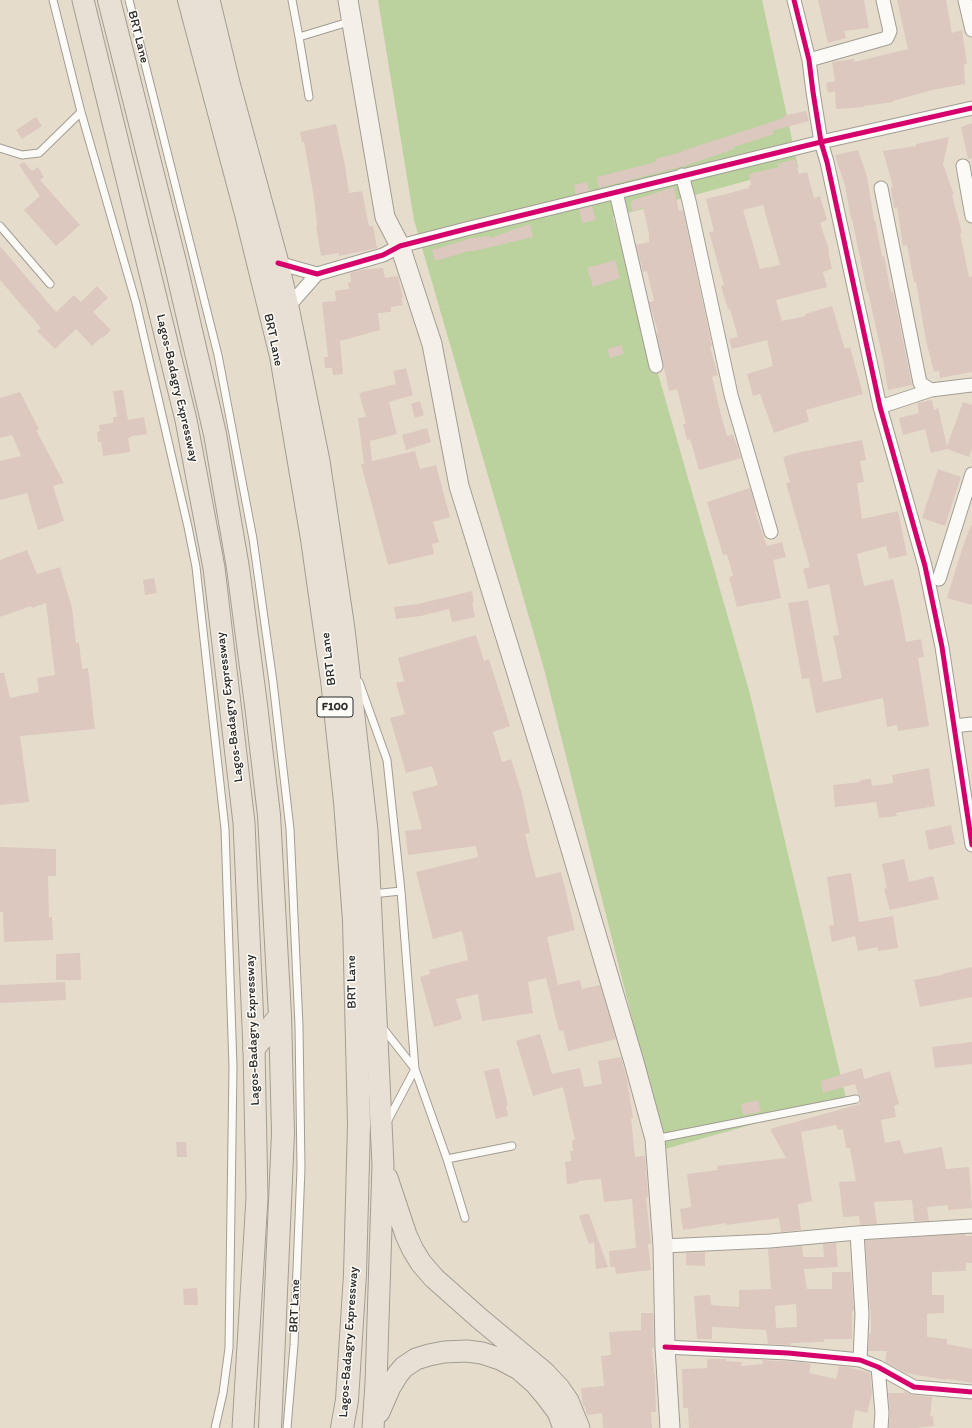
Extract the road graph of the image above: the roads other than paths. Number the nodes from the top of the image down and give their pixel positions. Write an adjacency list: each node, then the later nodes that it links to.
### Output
1 (53, 0): 19 (lane)
2 (83, 0): 48 (main road, Lagos-Badagry Expressway)
3 (109, 0): 46 (highway, Lagos-Badagry Expressway)
4 (129, 0): 68 (lane, BRT Lane)
5 (188, 0): 69 (highway, Lagos-Badagry Expressway / F100)
6 (209, 0): 29 (main road, Lagos-Badagry Expressway)
7 (292, 0): 15 (lane)
8 (348, 0): 13 (main road)
9 (358, 0): 28 (main road)
10 (794, 0): 16 (street)
11 (883, 0): 16 (street)
12 (965, 0): 14 (street)
13 (352, 20): 15 (lane); 28 (main road)
14 (972, 30)
15 (299, 37): 17 (lane)
16 (809, 60): 20 (street)
17 (309, 97)
18 (972, 108): 20 (street)
19 (81, 112): 21 (lane); 65 (lane)
20 (821, 142): 23 (street); 36 (street)
21 (0, 148)
22 (963, 166): 26 (street)
23 (682, 176): 25 (street); 38 (street)
24 (881, 188): 35 (street)
25 (616, 192): 28 (street); 33 (street)
26 (972, 216)
27 (0, 226): 31 (lane)
28 (400, 246): 30 (street); 52 (main road)
29 (278, 263): 30 (street); 32 (main road, Lagos-Badagry Expressway)
30 (317, 274): 32 (street)
31 (50, 284)
32 (288, 307): 40 (main road, Lagos-Badagry Expressway)
33 (656, 366)
34 (972, 385): 35 (street)
35 (931, 390): 36 (street)
36 (880, 407): 42 (street)
37 (972, 474): 39 (street)
38 (770, 532)
39 (939, 579)
40 (346, 645): 44 (lane); 45 (main road, Lagos-Badagry Expressway)
41 (972, 724): 42 (street)
42 (954, 726): 43 (street)
43 (972, 845)
44 (401, 891): 45 (lane); 49 (lane)
45 (370, 894): 47 (main road, Lagos-Badagry Expressway)
46 (280, 1016): 48 (highway); 67 (highway, Lagos-Badagry Expressway)
47 (376, 1019): 49 (lane); 51 (main road, Lagos-Badagry Expressway)
48 (254, 1048): 66 (main road, Lagos-Badagry Expressway)
49 (415, 1069): 51 (lane); 54 (lane)
50 (856, 1099): 52 (lane)
51 (381, 1133): 55 (main road, Lagos-Badagry Expressway)
52 (655, 1139): 59 (main road)
53 (512, 1146): 54 (lane)
54 (447, 1159): 56 (lane)
55 (383, 1165): 64 (main road, Lagos-Badagry Expressway); 71 (main road)
56 (465, 1218)
57 (972, 1226): 58 (street)
58 (857, 1233): 59 (street); 61 (street)
59 (663, 1246): 60 (main road)
60 (665, 1347): 61 (street); 72 (main road)
61 (860, 1360): 62 (street)
62 (878, 1367): 63 (street); 73 (street)
63 (972, 1392)
64 (373, 1426): 70 (main road)
65 (215, 1428)
66 (243, 1428)
67 (270, 1428)
68 (288, 1428)
69 (341, 1428)
70 (564, 1428)
71 (579, 1428)
72 (670, 1428)
73 (881, 1428)

